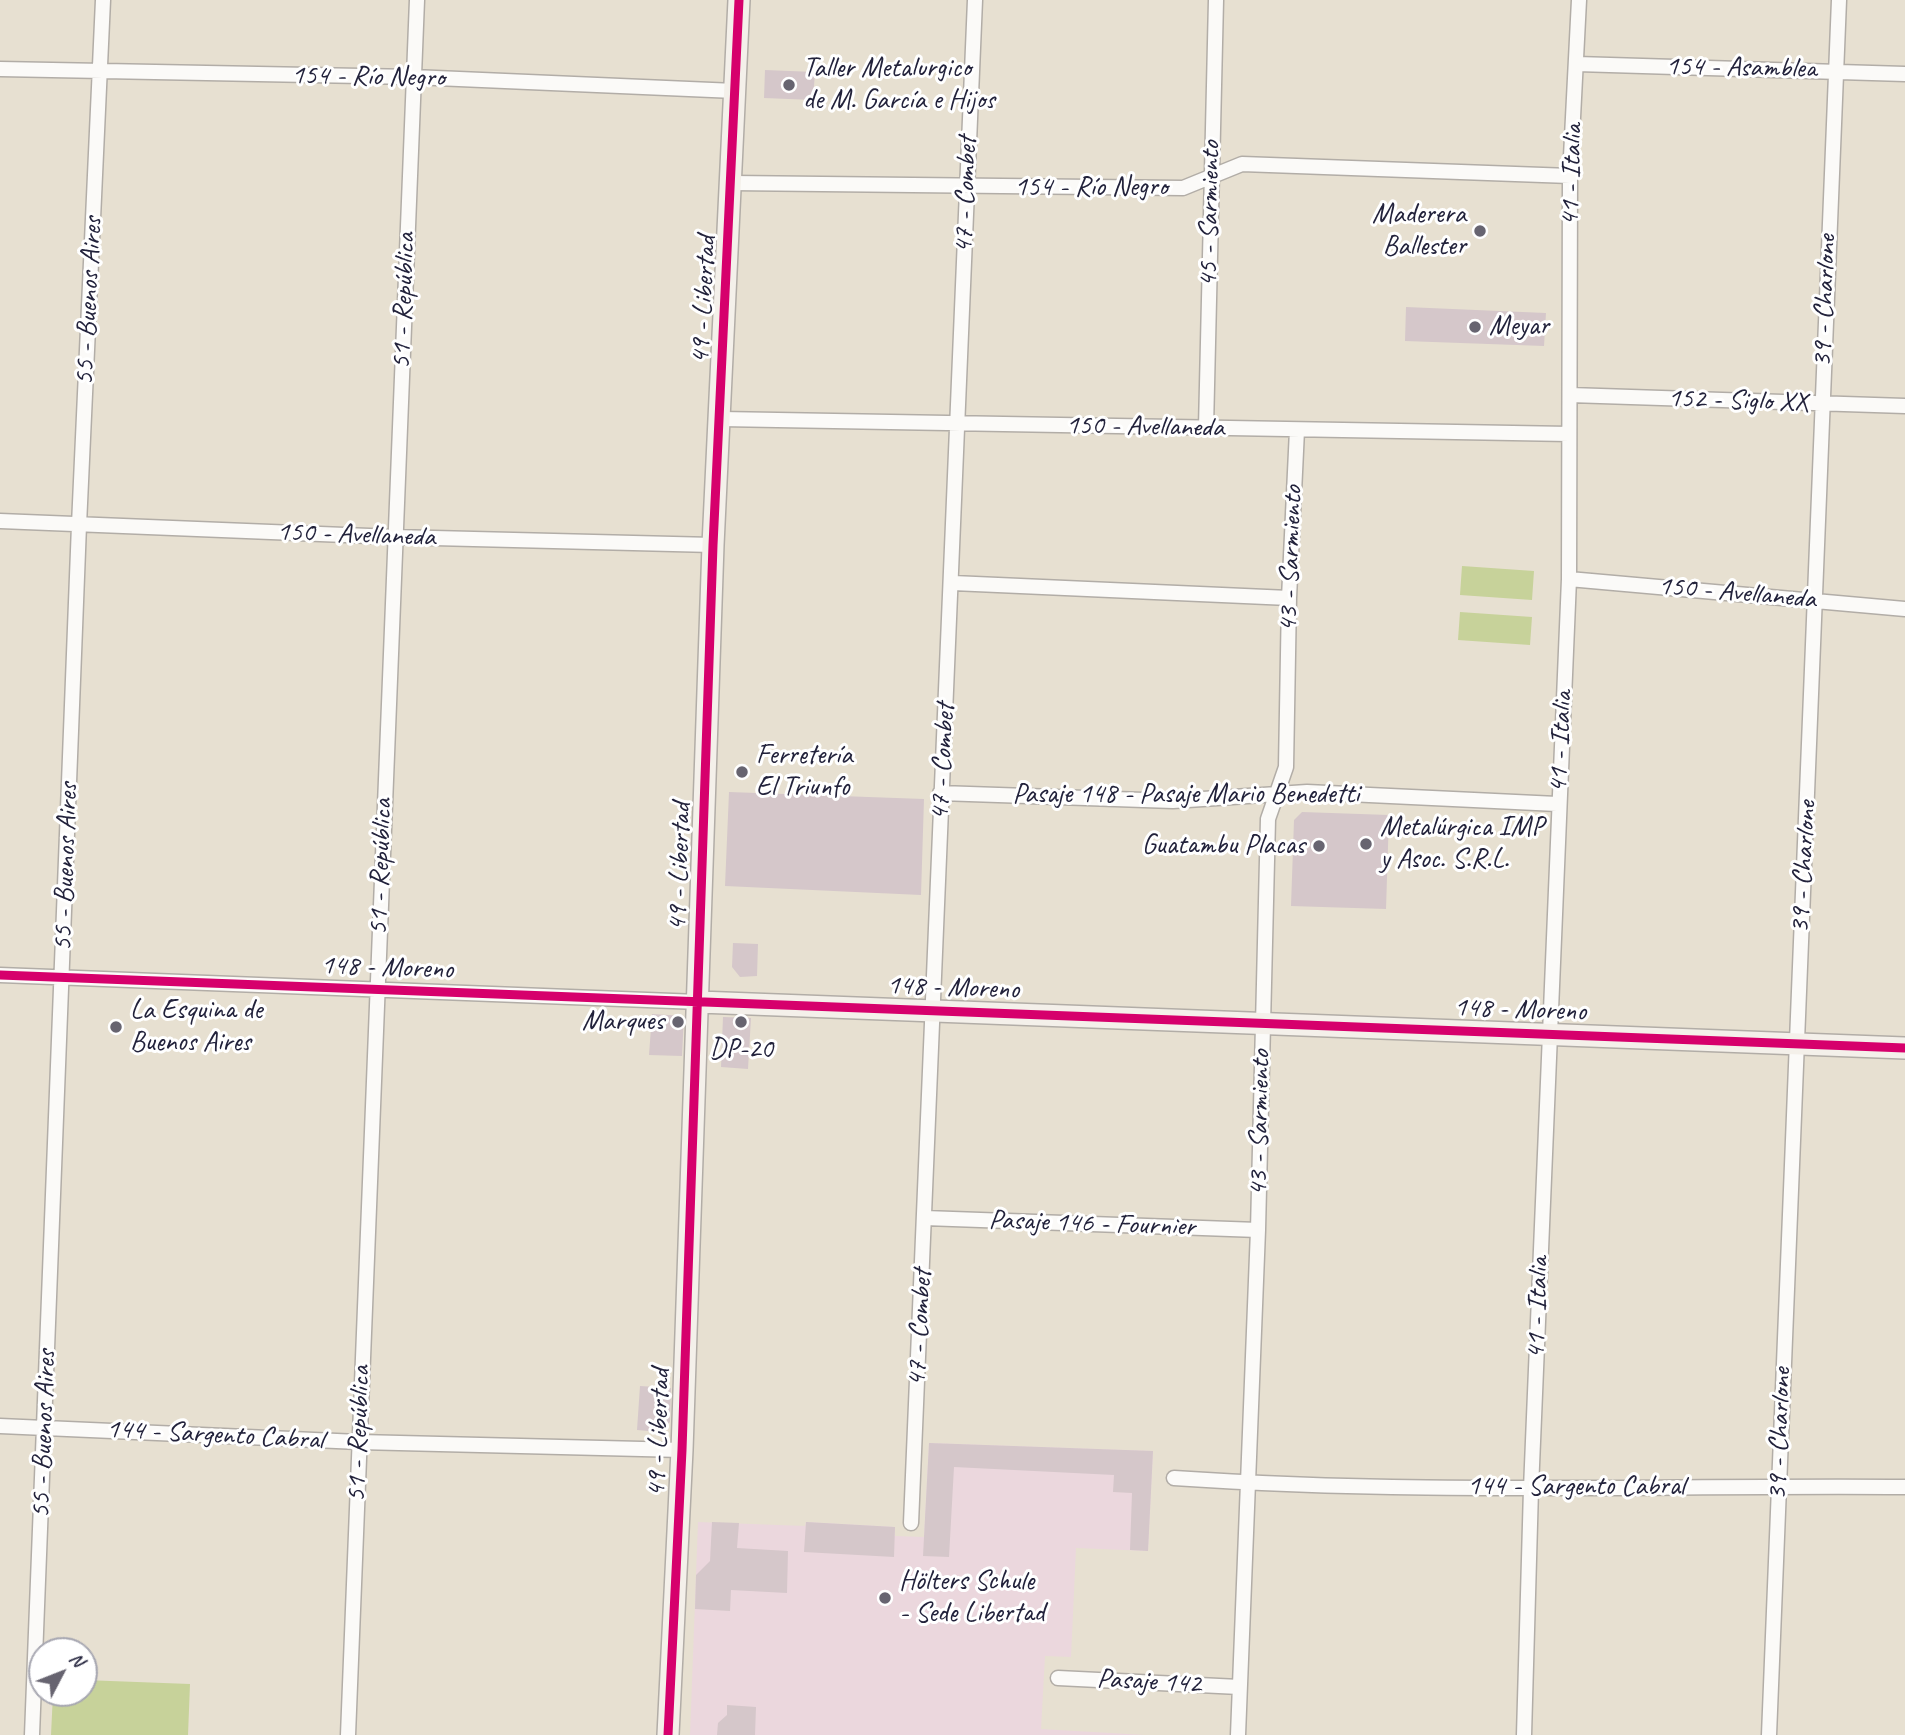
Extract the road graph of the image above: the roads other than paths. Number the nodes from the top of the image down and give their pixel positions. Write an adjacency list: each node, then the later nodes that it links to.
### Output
1 (103, 0): 11 (street, 55 - Buenos Aires)
2 (416, 0): 13 (street, 51 - República)
3 (739, 0): 14 (street, 49 - Libertad)
4 (975, 0): 18 (street, 47 - Combet)
5 (1216, 0): 15 (street, 45 - Sarmiento)
6 (1579, 0): 8 (street, 41 - Italia)
7 (1839, 0): 10 (street, 39 - Charlone)
8 (1577, 64): 10 (street, 154 - Asamblea); 16 (street, 41 - Italia)
9 (0, 69): 11 (street, 154 - Río Negro)
10 (1835, 70): 12 (street, 154 - Asamblea); 20 (street, 39 - Charlone)
11 (100, 72): 13 (street, 154 - Río Negro); 28 (street, 55 - Buenos Aires)
12 (1905, 74)
13 (413, 77): 14 (street, 154 - Río Negro); 29 (street, 51 - República)
14 (735, 90): 17 (street, 49 - Libertad)
15 (1210, 175): 16 (street, 154 - Río Negro); 18 (street, 154 - Río Negro); 24 (street, 45 - Sarmiento)
16 (1570, 176): 19 (street, 41 - Italia)
17 (732, 183): 18 (street, 154 - Río Negro); 22 (street, 49 - Libertad)
18 (966, 187): 23 (street, 47 - Combet)
19 (1570, 395): 20 (street, 152 - Siglo XX); 26 (street, 41 - Italia)
20 (1821, 404): 21 (street, 152 - Siglo XX); 34 (street, 39 - Charlone)
21 (1905, 406)
22 (721, 419): 23 (street, 150 - Avellaneda); 30 (street, 49 - Libertad)
23 (957, 425): 24 (street, 150 - Avellaneda); 32 (street, 47 - Combet)
24 (1206, 428): 25 (street, 150 - Avellaneda)
25 (1297, 430): 26 (street, 150 - Avellaneda); 33 (street, 43 - Sarmiento)
26 (1569, 435): 31 (street, 41 - Italia)
27 (0, 521): 28 (street, 150 - Avellaneda)
28 (79, 525): 29 (street, 150 - Avellaneda); 40 (street, 55 - Buenos Aires)
29 (394, 537): 30 (street, 150 - Avellaneda); 41 (street, 51 - República)
30 (713, 545): 42 (street, 49 - Libertad)
31 (1569, 579): 34 (street, 150 - Avellaneda); 38 (street, 41 - Italia)
32 (953, 583): 33 (street); 36 (street, 47 - Combet)
33 (1289, 598): 37 (street, 43 - Sarmiento)
34 (1817, 600): 35 (street, 150 - Avellaneda); 46 (street, 39 - Charlone)
35 (1905, 609)
36 (940, 793): 37 (street, Pasaje 148 - Pasaje Mario Benedetti); 43 (street, 47 - Combet)
37 (1277, 794): 38 (street, Pasaje 148 - Pasaje Mario Benedetti); 44 (street, 43 - Sarmiento)
38 (1558, 804): 45 (street, 41 - Italia)
39 (0, 975): 40 (street, 148 - Moreno)
40 (62, 978): 41 (street, 148 - Moreno); 51 (street, 55 - Buenos Aires)
41 (376, 990): 42 (street, 148 - Moreno); 52 (street, 51 - República)
42 (699, 1002): 43 (street, 148 - Moreno); 53 (street, 49 - Libertad)
43 (931, 1010): 44 (street, 148 - Moreno); 48 (street, 47 - Combet)
44 (1263, 1022): 45 (street, 148 - Moreno); 49 (street, 43 - Sarmiento)
45 (1549, 1034): 46 (street, 148 - Moreno); 58 (street, 41 - Italia)
46 (1796, 1043): 47 (street, 148 - Moreno); 56 (street, 39 - Charlone)
47 (1905, 1048)
48 (925, 1218): 49 (street, Pasaje 146 - Fournier); 59 (street, 47 - Combet)
49 (1258, 1230): 55 (street, 43 - Sarmiento)
50 (0, 1426): 51 (street, 144 - Sargento Cabral)
51 (45, 1428): 52 (street, 144 - Sargento Cabral); 62 (street, 55 - Buenos Aires)
52 (359, 1442): 53 (street, 144 - Sargento Cabral); 63 (street, 51 - República)
53 (682, 1450): 64 (street, 49 - Libertad)
54 (1174, 1478): 55 (street, 144 - Sargento Cabral)
55 (1248, 1483): 58 (street, 144 - Sargento Cabral); 61 (street, 43 - Sarmiento)
56 (1778, 1486): 57 (street, 144 - Sargento Cabral); 58 (street, 144 - Sargento Cabral); 67 (street, 39 - Charlone)
57 (1905, 1488)
58 (1531, 1489): 66 (street, 41 - Italia)
59 (911, 1523)
60 (1058, 1678): 61 (street, Pasaje 142)
61 (1239, 1686): 65 (street, 43 - Sarmiento)
62 (32, 1735)
63 (348, 1735)
64 (668, 1735)
65 (1238, 1735)
66 (1524, 1735)
67 (1769, 1735)

